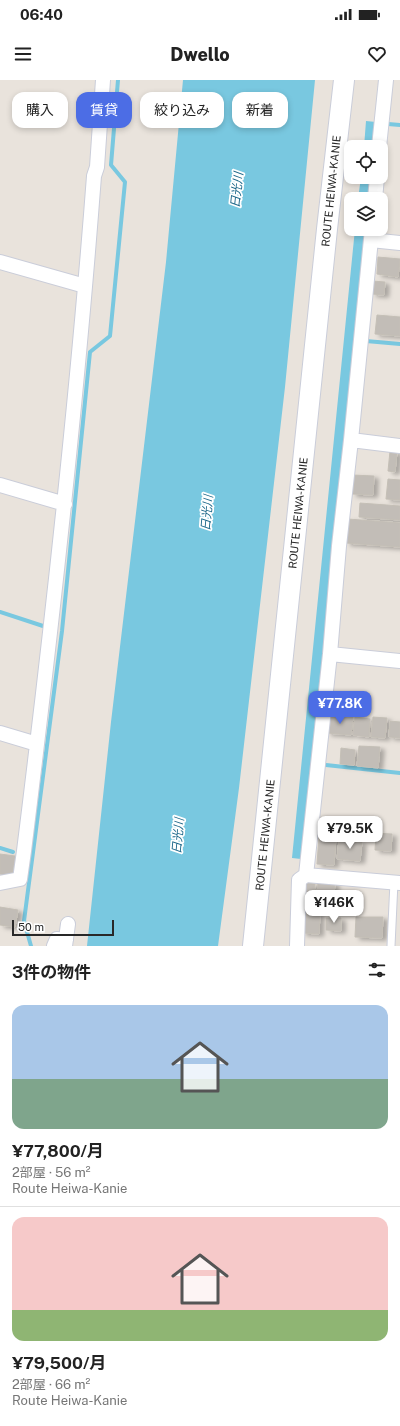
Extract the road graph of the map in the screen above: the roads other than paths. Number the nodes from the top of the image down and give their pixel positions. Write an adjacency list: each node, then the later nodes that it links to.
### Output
1 (103, 80): 9 (street)
2 (344, 80): 23 (main road, ROUTE HEIWA-KANIE)
3 (386, 80): 4 (street)
4 (381, 140)
5 (371, 236): 10 (street)
6 (375, 236): 7 (street)
7 (400, 243)
8 (0, 262): 9 (street)
9 (85, 286): 13 (street)
10 (351, 440): 11 (street); 14 (street)
11 (400, 446)
12 (0, 485): 13 (street)
13 (65, 504): 17 (street)
14 (330, 654): 15 (street); 18 (street)
15 (400, 661)
16 (0, 733): 17 (street)
17 (37, 744): 20 (street)
18 (306, 875): 19 (street); 24 (street)
19 (397, 882): 25 (lane)
20 (0, 883)
21 (68, 924): 22 (street)
22 (62, 944)
23 (254, 946)
24 (297, 946)
25 (392, 946)

